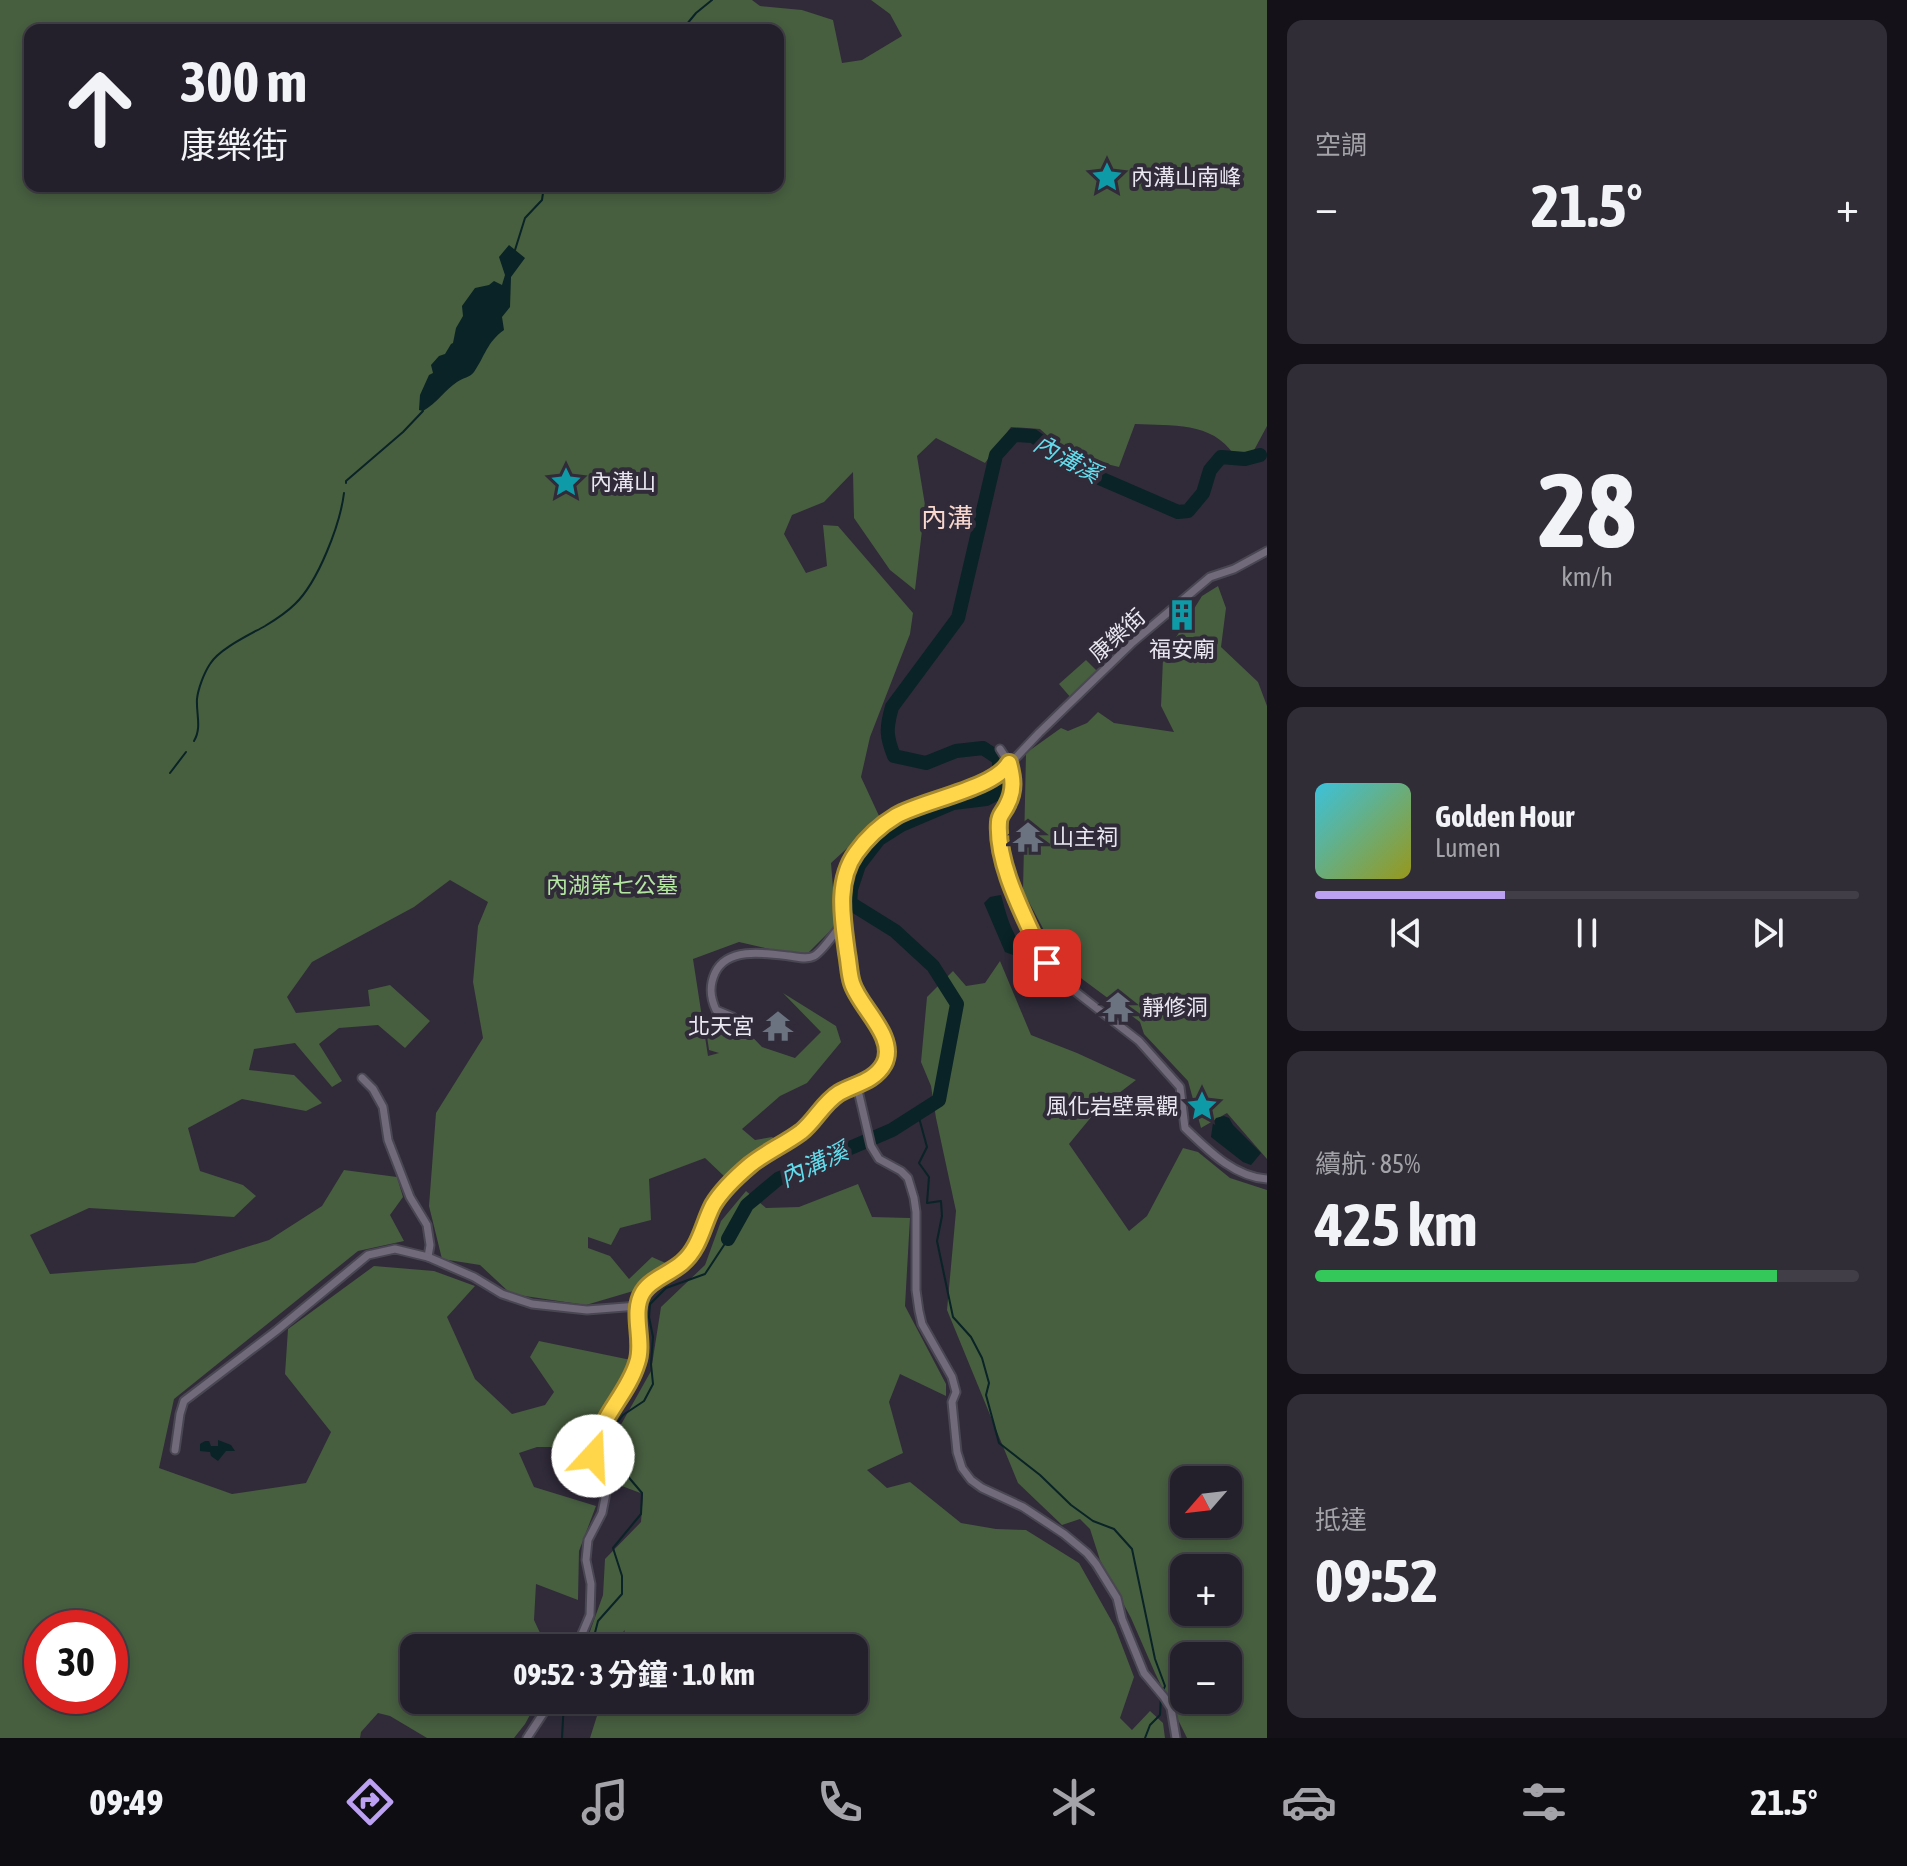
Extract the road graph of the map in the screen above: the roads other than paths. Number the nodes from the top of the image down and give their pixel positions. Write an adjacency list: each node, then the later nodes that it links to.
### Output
1 (1267, 551): 3 (street, 康樂街)
2 (1000, 749): 3 (street)
3 (1008, 765): 4 (street, 康樂街); 8 (street)
4 (843, 922): 5 (street); 7 (street)
5 (733, 1017)
6 (362, 1078): 9 (street)
7 (857, 1086): 10 (street); 15 (street)
8 (1267, 1179)
9 (428, 1257): 10 (street); 11 (street)
10 (638, 1306): 12 (street)
11 (175, 1450)
12 (582, 1634)
13 (543, 1714): 14 (street)
14 (527, 1738)
15 (1176, 1738)

